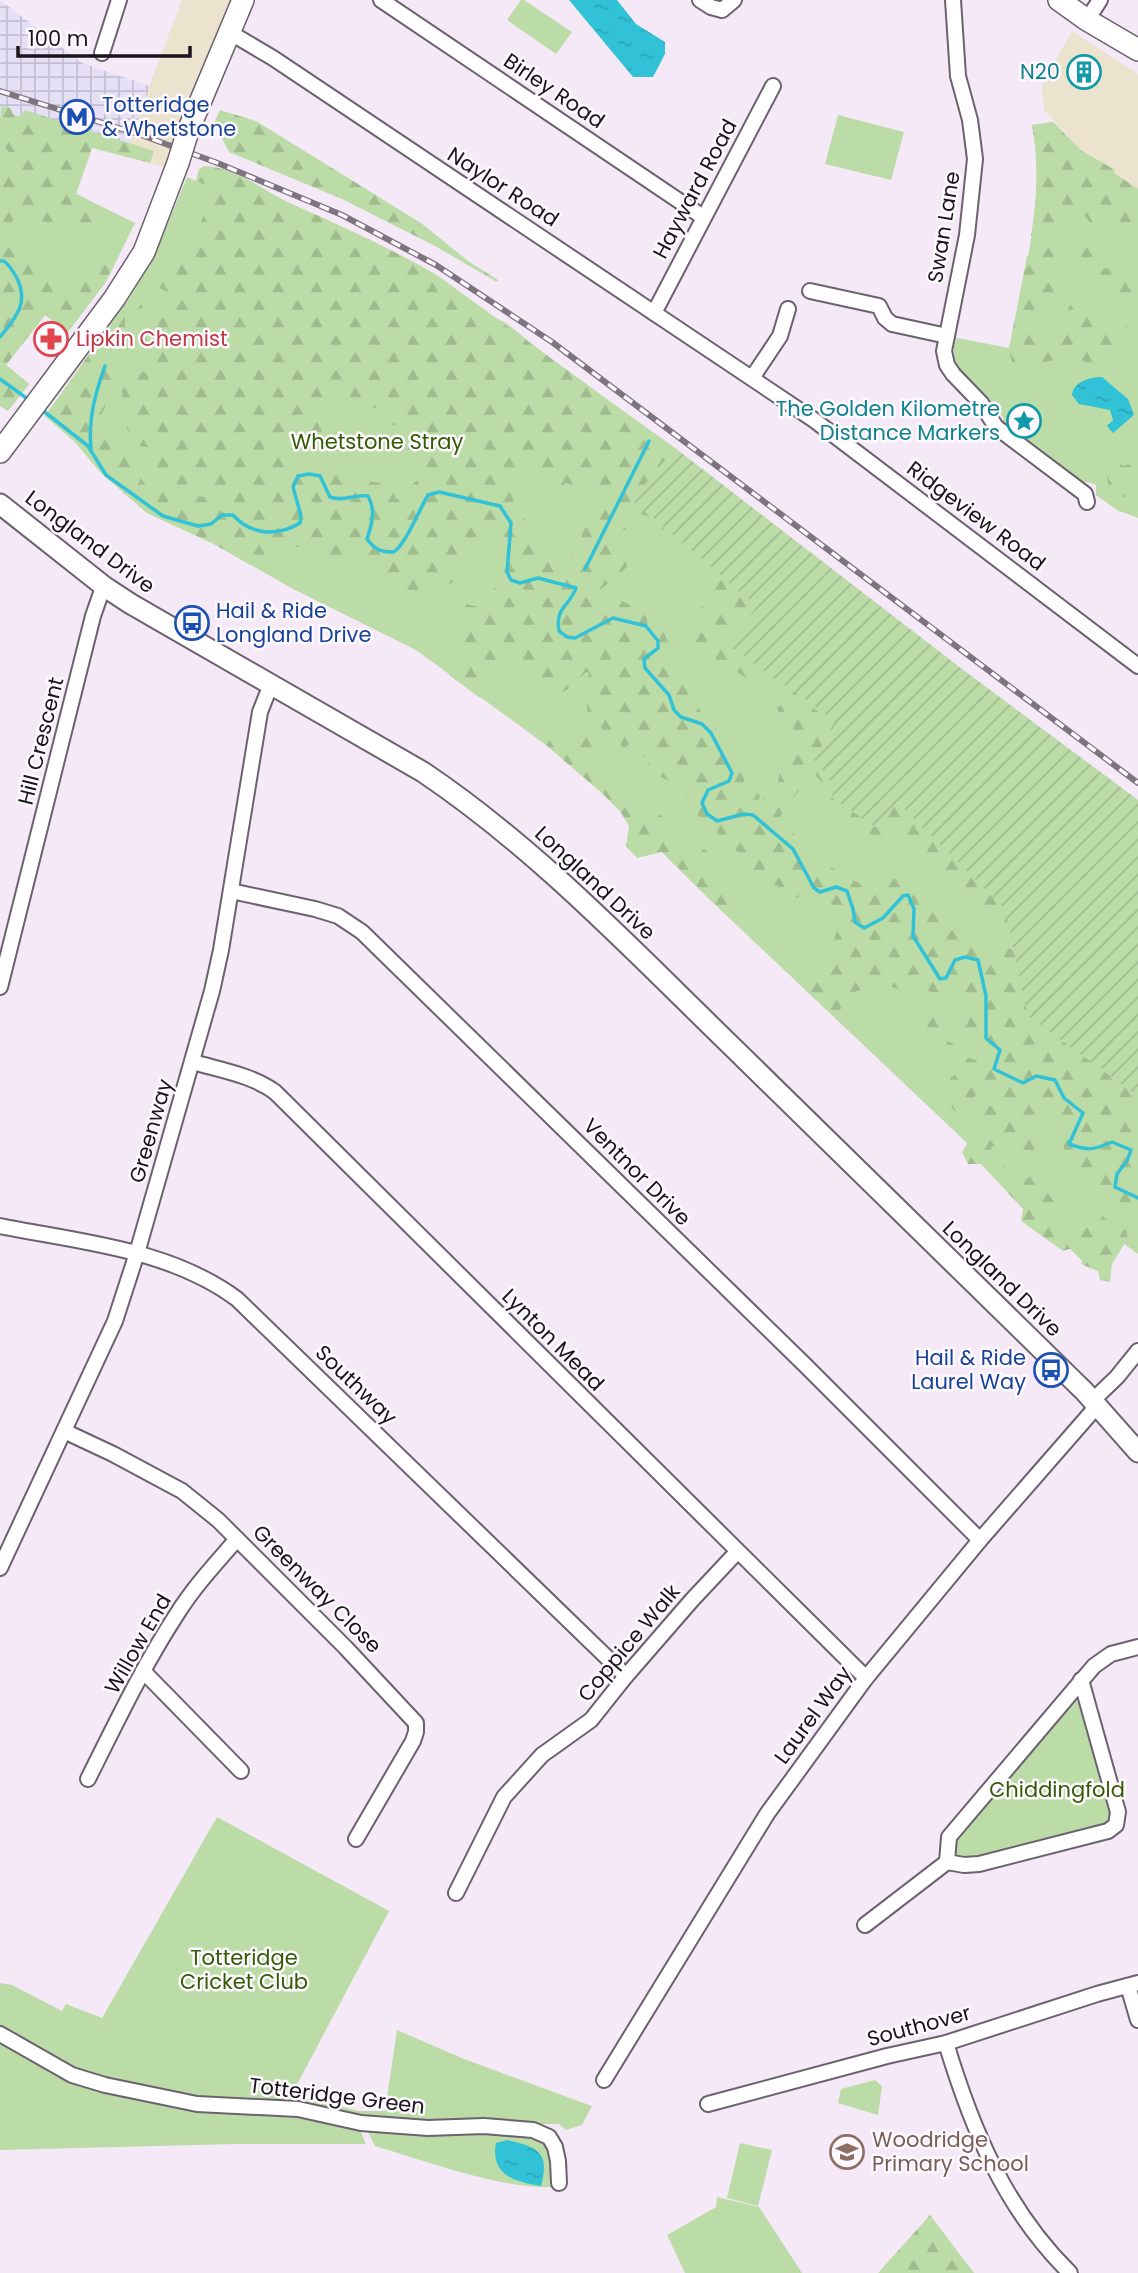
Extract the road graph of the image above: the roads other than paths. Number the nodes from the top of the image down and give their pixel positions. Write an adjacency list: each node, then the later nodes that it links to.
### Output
1 (119, 0): 12 (street)
2 (243, 0): 10 (main road)
3 (381, 0): 14 (street, Birley Road)
4 (700, 0): 5 (street)
5 (734, 0)
6 (953, 0): 18 (street, Swan Lane)
7 (1059, 0): 9 (main road)
8 (1100, 0): 9 (street)
9 (1087, 20): 11 (main road)
10 (229, 32): 17 (street, Naylor Road); 20 (main road, bridge)
11 (1138, 50)
12 (102, 53)
13 (773, 86): 14 (street, Hayward Road)
14 (704, 217): 17 (street, Hayward Road)
15 (810, 291): 18 (street)
16 (788, 309): 19 (street)
17 (654, 313): 19 (street, Naylor Road)
18 (947, 336): 21 (street, Swan Lane)
19 (752, 378): 24 (street, Ridgeview Road)
20 (0, 452)
21 (1087, 502)
22 (0, 504): 23 (street, Longland Drive)
23 (105, 587): 25 (street, Longland Drive); 27 (street, Hill Crescent)
24 (1138, 666)
25 (271, 684): 26 (street, Greenway); 32 (street, Longland Drive)
26 (231, 891): 28 (street, Greenway); 36 (street, Ventnor Drive)
27 (0, 987)
28 (192, 1062): 30 (street, Greenway); 37 (street, Lynton Mead)
29 (0, 1226): 30 (street, Southway)
30 (137, 1254): 33 (street, Greenway); 41 (street, Southway)
31 (1138, 1351): 32 (street, Laurel Way)
32 (1091, 1399): 34 (street, Longland Drive); 36 (street, Laurel Way)
33 (64, 1431): 35 (street, Greenway Close); 38 (street, Greenway)
34 (1138, 1452)
35 (237, 1539): 40 (street, Willow End); 46 (street, Greenway Close)
36 (980, 1540): 42 (street, Laurel Way)
37 (737, 1552): 41 (street, Coppice Walk); 42 (street, Lynton Mead)
38 (0, 1568)
39 (1138, 1647): 43 (street)
40 (143, 1671): 44 (street); 45 (street, Willow End)
41 (626, 1676): 48 (street, Coppice Walk)
42 (866, 1678): 54 (street, Laurel Way)
43 (1081, 1680): 47 (street); 47 (street)
44 (241, 1771)
45 (88, 1779)
46 (355, 1839)
47 (947, 1862): 49 (street)
48 (456, 1893)
49 (865, 1925)
50 (1133, 1985): 51 (street); 53 (street, Southover)
51 (1138, 2020)
52 (0, 2034): 56 (street, Totteridge Green)
53 (946, 2043): 55 (street, Southover); 57 (street)
54 (604, 2080)
55 (708, 2104)
56 (558, 2183)
57 (1070, 2273)

